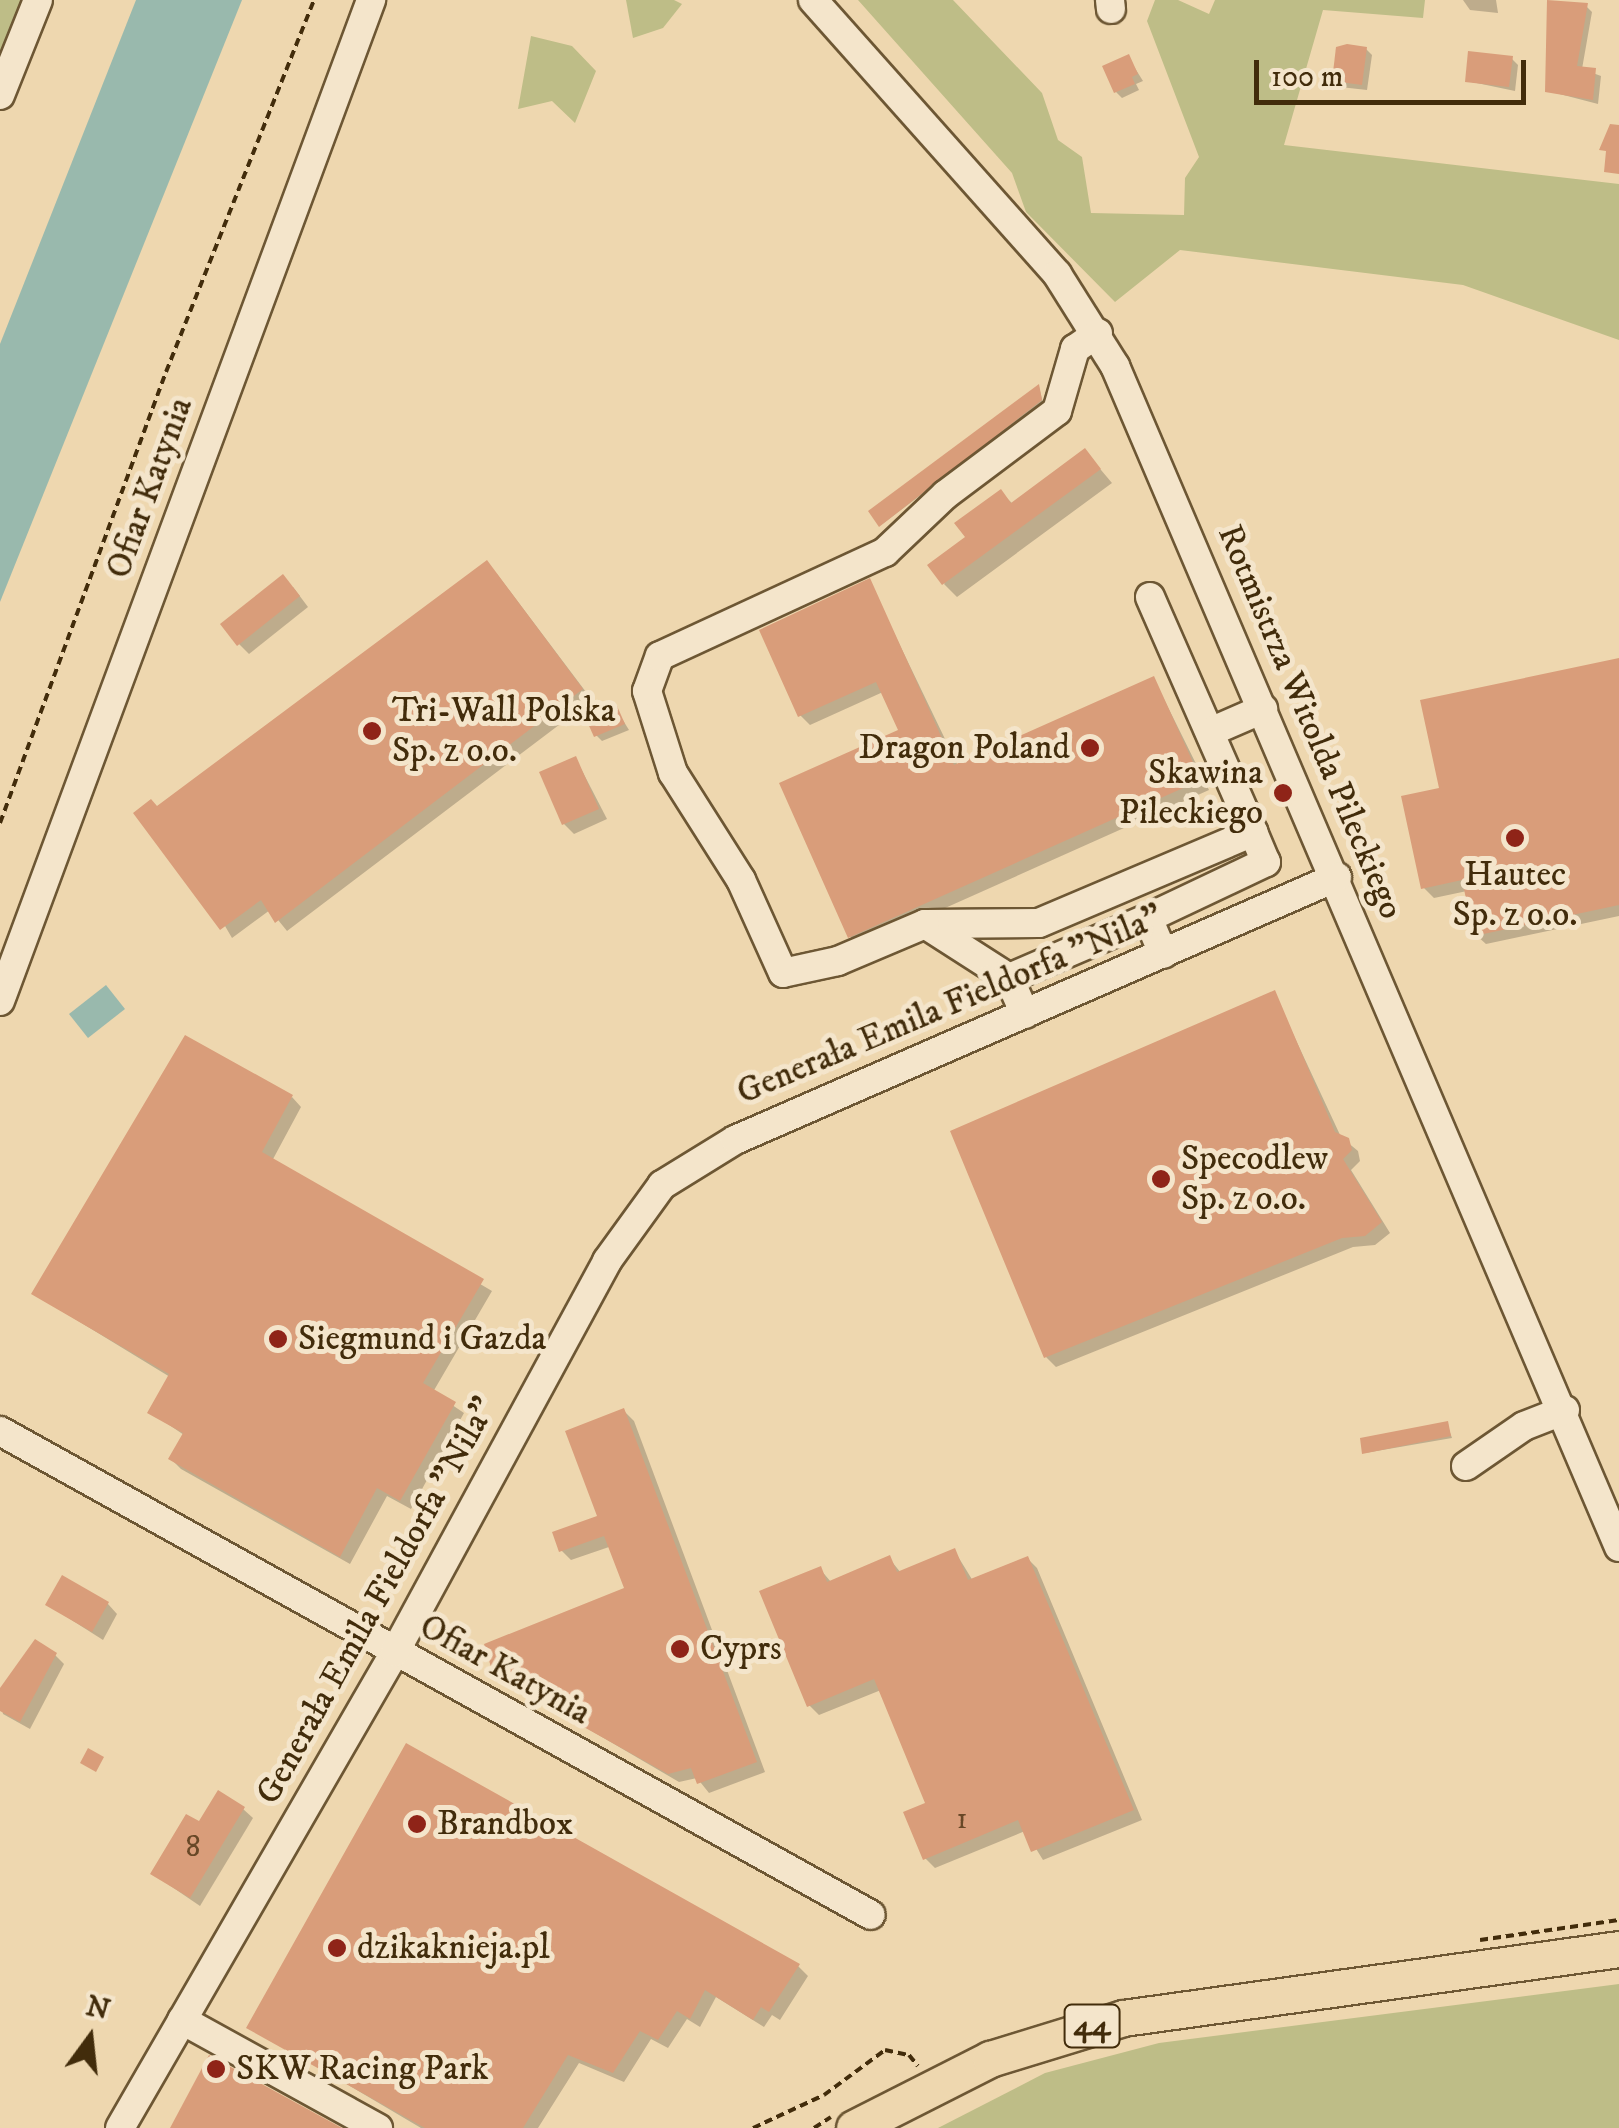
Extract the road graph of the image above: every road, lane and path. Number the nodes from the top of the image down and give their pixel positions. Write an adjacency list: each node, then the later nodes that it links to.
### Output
1 (38, 0): 5 (street)
2 (314, 0): 10 (path)
3 (371, 0): 17 (street, Ofiar Katynia)
4 (813, 0): 6 (street, Rotmistrza Witolda Pileckiego)
5 (0, 96)
6 (1098, 333): 8 (street, Rotmistrza Witolda Pileckiego); 14 (street)
7 (1150, 597): 9 (street)
8 (1263, 709): 9 (street); 12 (street, Rotmistrza Witolda Pileckiego)
9 (1210, 732): 11 (street)
10 (0, 823)
11 (1253, 832): 13 (street); 14 (street)
12 (1337, 877): 15 (street, Generała Emila Fieldorfa "Nila"); 19 (street, Rotmistrza Witolda Pileckiego)
13 (1148, 918): 15 (street); 16 (street)
14 (924, 924): 16 (street)
15 (1163, 954): 18 (street, Generała Emila Fieldorfa "Nila")
16 (1010, 978): 18 (street)
17 (0, 1001)
18 (1025, 1014): 23 (street, Generała Emila Fieldorfa "Nila")
19 (1565, 1410): 21 (street); 22 (street, Rotmistrza Witolda Pileckiego)
20 (0, 1431): 23 (street, Ofiar Katynia)
21 (1466, 1466)
22 (1619, 1548)
23 (394, 1652): 24 (street, Ofiar Katynia); 26 (street, Generała Emila Fieldorfa "Nila")
24 (871, 1915)
25 (1619, 1948): 31 (main road, 44)
26 (182, 2020): 28 (street, Generała Emila Fieldorfa "Nila"); 29 (street)
27 (918, 2066): 30 (path)
28 (120, 2128)
29 (378, 2128)
30 (753, 2128)
31 (854, 2128)

